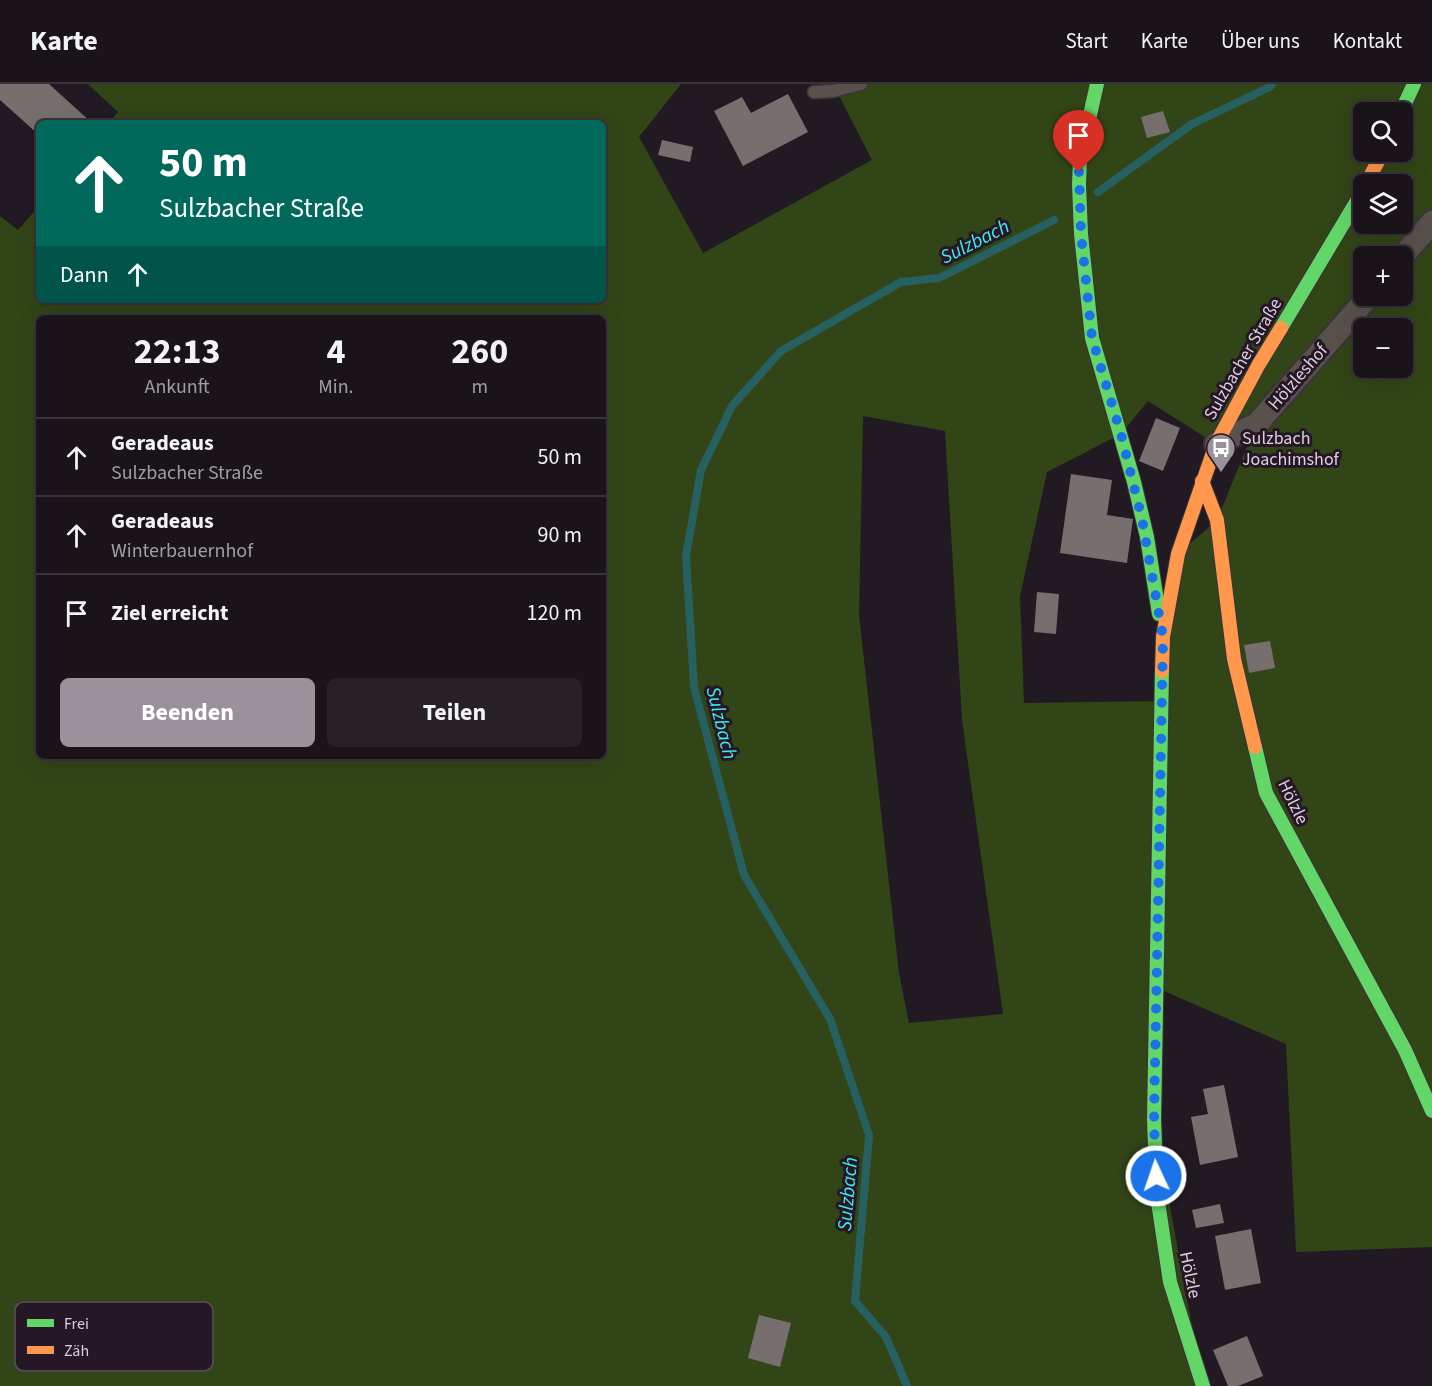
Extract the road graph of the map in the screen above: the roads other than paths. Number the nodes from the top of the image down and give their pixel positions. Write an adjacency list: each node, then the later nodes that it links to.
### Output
1 (861, 84): 4 (lane)
2 (1097, 84): 12 (street)
3 (1414, 84): 5 (street)
4 (814, 92)
5 (1406, 102)
6 (1353, 209): 10 (street, Sulzbacher Straße)
7 (1432, 222): 8 (street)
8 (1411, 246)
9 (1360, 306): 10 (street, Hölzleshof)
10 (1216, 444): 11 (street, Sulzbacher Straße)
11 (1202, 481): 12 (street, Sulzbacher Straße); 14 (street, Hölzle)
12 (1163, 637): 13 (street, Sulzbacher Straße)
13 (1156, 988): 15 (street, Hölzle)
14 (1432, 1111)
15 (1203, 1386)

